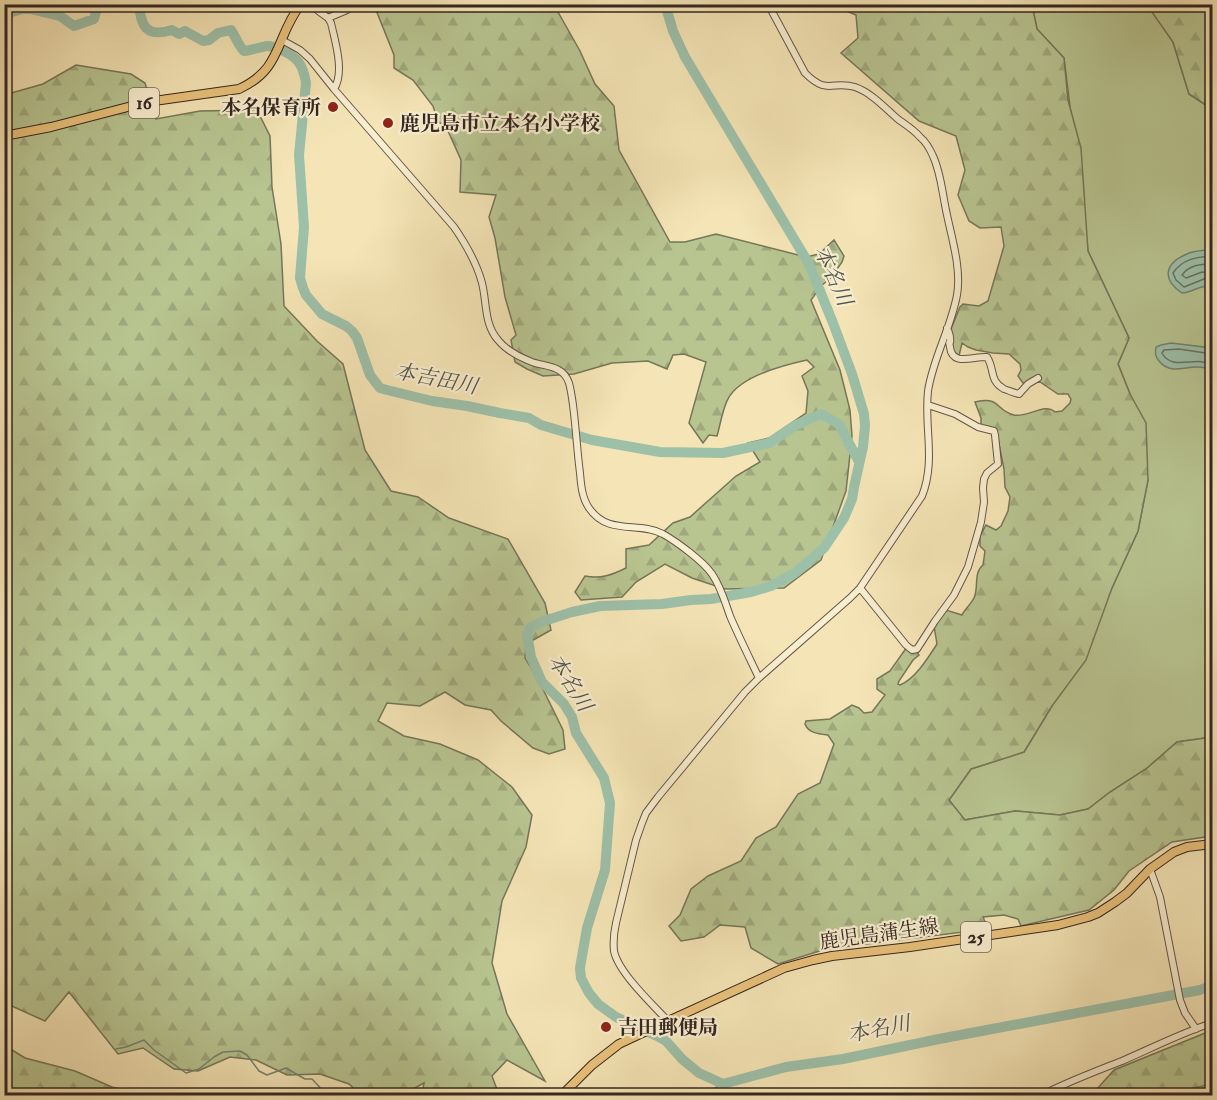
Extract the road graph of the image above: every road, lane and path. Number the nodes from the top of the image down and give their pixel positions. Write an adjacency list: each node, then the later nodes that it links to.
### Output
1 (309, 4): 5 (street)
2 (345, 4): 5 (street)
3 (768, 4): 9 (street)
4 (300, 5): 6 (main road, 16)
5 (328, 18): 7 (street)
6 (281, 43): 7 (street); 8 (main road, 16)
7 (334, 89): 13 (street)
8 (4, 136)
9 (947, 327): 10 (street); 11 (street)
10 (1038, 378)
11 (928, 405): 12 (street); 12 (street)
12 (860, 588): 13 (street)
13 (759, 678): 16 (street)
14 (1212, 844): 15 (main road, 鹿児島蒲生線 / 25)
15 (1150, 869): 16 (main road, 鹿児島蒲生線 / 25); 18 (street)
16 (668, 1021): 20 (main road, 鹿児島蒲生線 / 25)
17 (1212, 1023): 18 (street)
18 (1196, 1029): 21 (street)
19 (1212, 1091): 22 (highway)
20 (561, 1095)
21 (1040, 1095)
22 (1191, 1095)

